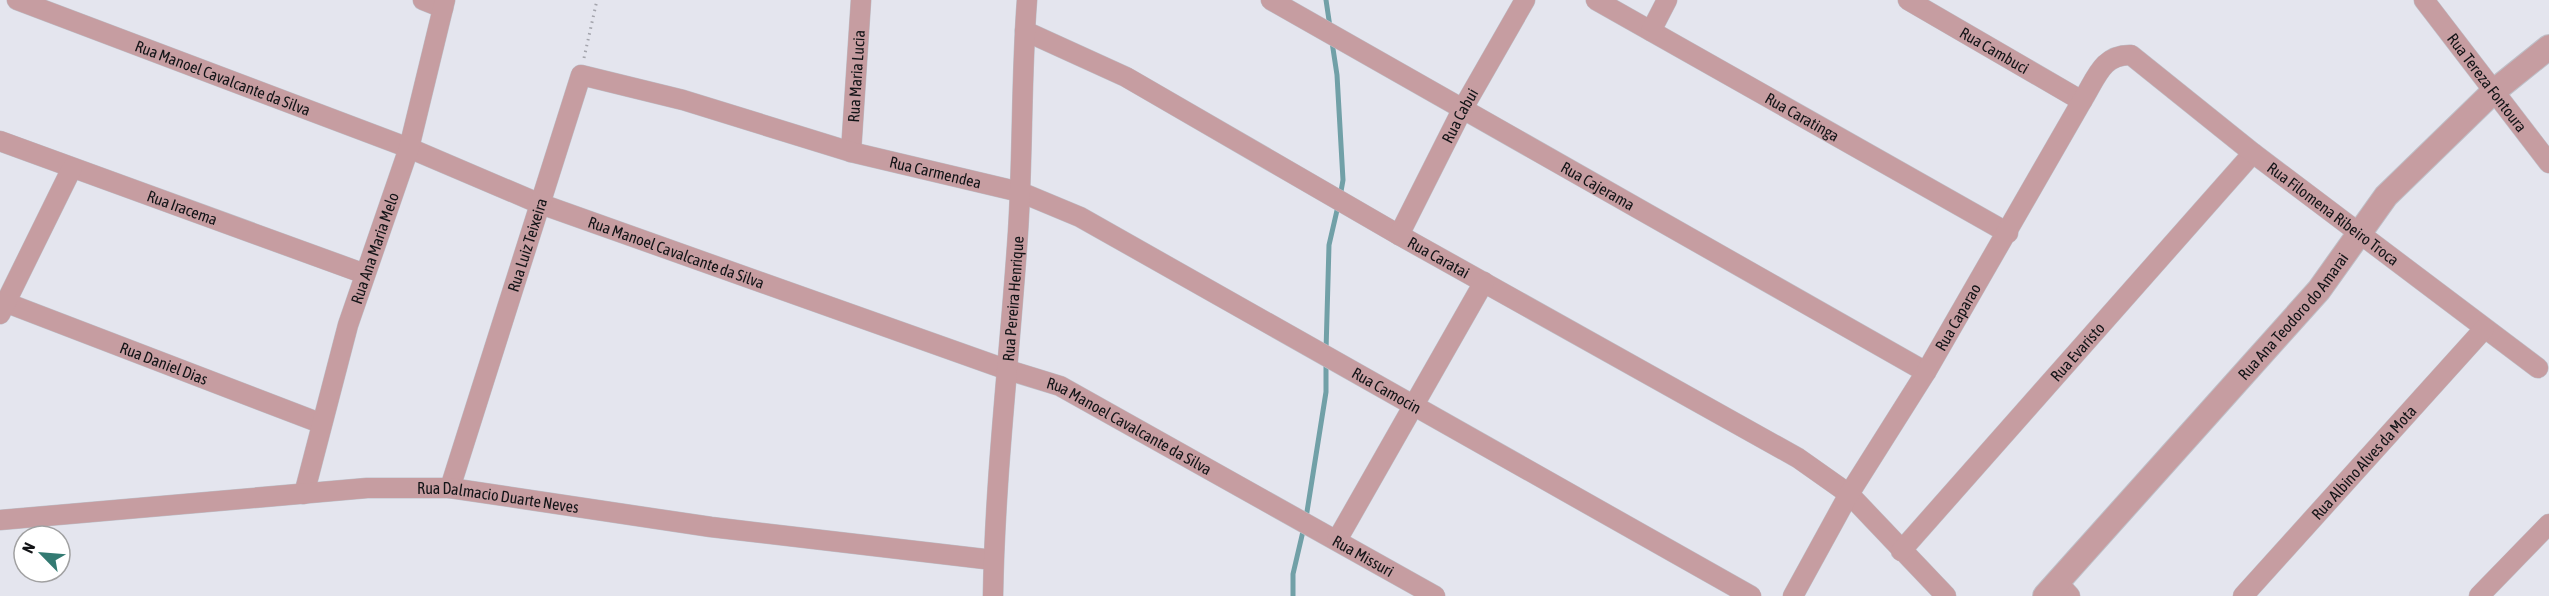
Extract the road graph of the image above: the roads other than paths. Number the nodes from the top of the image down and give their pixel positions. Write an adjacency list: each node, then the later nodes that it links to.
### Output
1 (16, 0): 21 (street, Rua Manoel Cavalcante da Silva)
2 (423, 0): 11 (street)
3 (861, 0): 22 (street, Rua Maria Lucia)
4 (1027, 0): 13 (street, Rua Pereira Henrique)
5 (1271, 0): 19 (street, Rua Cajerama)
6 (1524, 0): 19 (street, Rua Cabui)
7 (1596, 0): 12 (street, Rua Caratinga)
8 (1668, 0): 12 (street)
9 (1908, 0): 18 (street, Rua Cambuci)
10 (2424, 0): 17 (street, Rua Tereza Fontoura)
11 (444, 4): 21 (street, Rua Ana Maria Melo)
12 (1651, 31): 28 (street, Rua Caratinga)
13 (1025, 32): 26 (street, Rua Pereira Henrique); 29 (street, Rua Caratai)
14 (2549, 47): 17 (street, Rua Ana Teodoro do Amarai)
15 (2131, 56): 18 (street, Rua Caparao); 23 (street, Rua Filomena Ribeiro Troca)
16 (581, 75): 22 (street, Rua Carmendea); 27 (street, Rua Luiz Teixeira)
17 (2493, 92): 24 (street, Rua Tereza Fontoura); 30 (street, Rua Ana Teodoro do Amarai)
18 (2082, 101): 28 (street, Rua Caparao)
19 (1462, 110): 29 (street, Rua Cabui); 37 (street, Rua Cajerama)
20 (0, 141): 25 (street, Rua Iracema)
21 (409, 148): 27 (street, Rua Manoel Cavalcante da Silva); 31 (street, Rua Ana Maria Melo)
22 (851, 152): 26 (street, Rua Carmendea)
23 (2253, 153): 30 (street, Rua Filomena Ribeiro Troca); 46 (street, Rua Evaristo)
24 (2549, 163)
25 (72, 168): 31 (street, Rua Iracema); 33 (street)
26 (1020, 192): 36 (street, Rua Pereira Henrique); 38 (street, Rua Camocin)
27 (538, 203): 36 (street, Rua Manoel Cavalcante da Silva); 40 (street, Rua Luiz Teixeira)
28 (2008, 233): 37 (street, Rua Caparao)
29 (1399, 235): 32 (street, Rua Caratai)
30 (2360, 235): 34 (street, Rua Filomena Ribeiro Troca); 48 (street, Rua Ana Teodoro do Amarai)
31 (365, 274): 39 (street, Rua Ana Maria Melo)
32 (1484, 282): 38 (street); 42 (street, Rua Caratai)
33 (3, 309): 39 (street, Rua Daniel Dias)
34 (2484, 329): 35 (street, Rua Filomena Ribeiro Troca); 54 (street, Rua Albino Alves da Mota)
35 (2538, 368)
36 (1005, 369): 45 (street, Rua Manoel Cavalcante da Silva); 47 (street, Rua Pereira Henrique)
37 (1926, 372): 42 (street, Rua Caparao)
38 (1416, 405): 45 (street); 51 (street, Rua Camocin)
39 (320, 423): 41 (street, Rua Ana Maria Melo)
40 (450, 488): 41 (street, Rua Dalmacio Duarte Neves); 47 (street, Rua Dalmacio Duarte Neves)
41 (304, 494): 43 (street, Rua Dalmacio Duarte Neves)
42 (1849, 494): 46 (street, Rua Caratai); 52 (street, Rua Caparao)
43 (0, 519)
44 (2549, 524): 55 (street)
45 (1330, 536): 50 (street, Rua Missuri)
46 (1901, 551): 53 (street, Rua Caratai)
47 (993, 560): 49 (street, Rua Pereira Henrique)
48 (2057, 591)
49 (993, 596)
50 (1435, 596)
51 (1751, 596)
52 (1793, 596)
53 (1946, 596)
54 (2243, 596)
55 (2479, 596)

